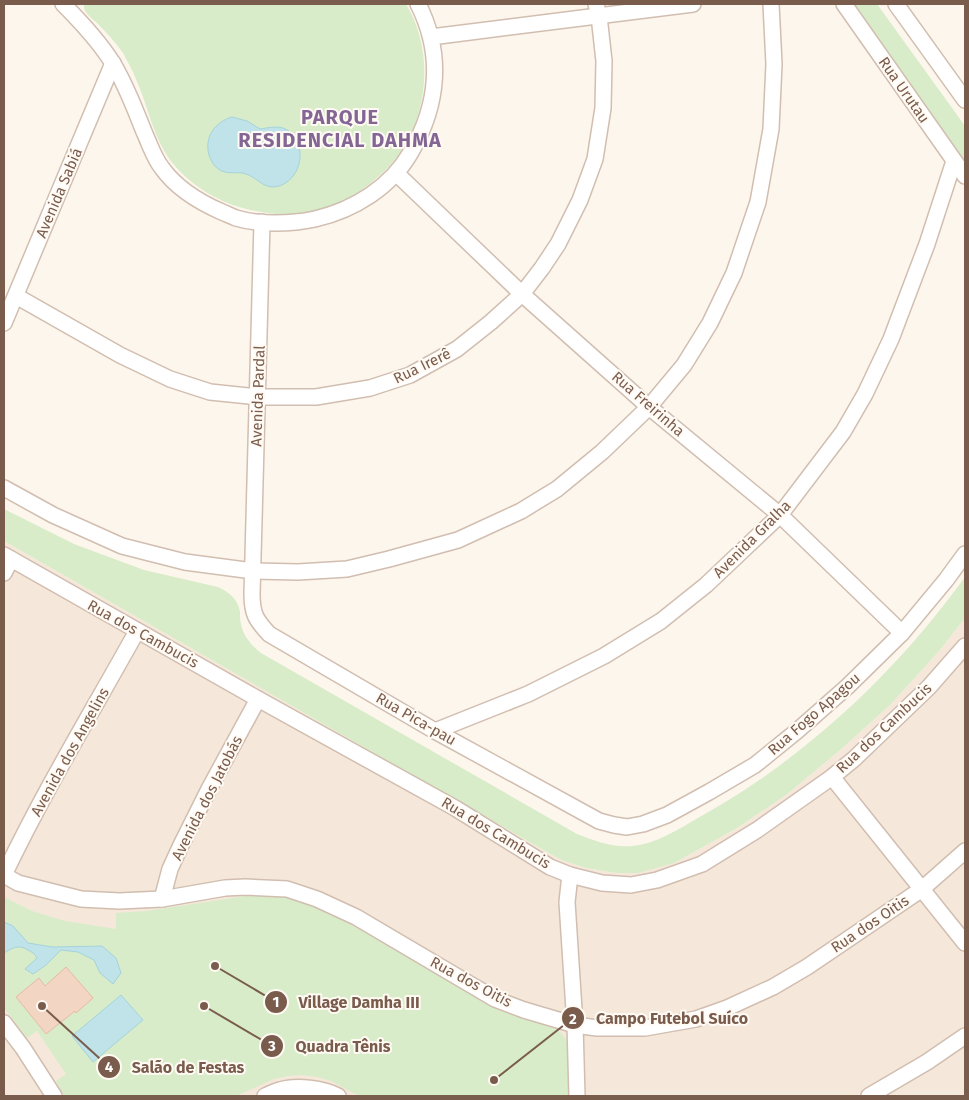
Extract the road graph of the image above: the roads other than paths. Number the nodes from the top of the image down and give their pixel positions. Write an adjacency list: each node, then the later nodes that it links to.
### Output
1 (63, 4): 9 (street)
2 (418, 4): 8 (street)
3 (693, 4): 7 (street)
4 (771, 4): 19 (street)
5 (844, 4): 11 (street, Rua Urutau)
6 (896, 4): 10 (street)
7 (597, 10): 8 (street); 15 (street, Rua Irerê)
8 (431, 37): 12 (street)
9 (113, 63): 14 (street); 16 (street, Avenida Sabiá)
10 (965, 100)
11 (954, 161): 13 (street, Rua Urutau); 21 (street, Avenida Gralha)
12 (396, 173): 14 (street); 15 (street, Rua Freirinha)
13 (965, 176)
14 (262, 222): 18 (street, Avenida Pardal)
15 (522, 294): 18 (street, Rua Irerê); 19 (street, Rua Freirinha)
16 (16, 296): 17 (street, Avenida Sabiá); 18 (street, Rua Irerê)
17 (4, 323)
18 (258, 397): 24 (street, Avenida Pardal)
19 (649, 407): 21 (street, Rua Freirinha); 24 (street)
20 (4, 488): 24 (street)
21 (780, 515): 27 (street, Rua Freirinha); 30 (street, Avenida Gralha)
22 (965, 554): 27 (street, Rua Fogo Apagou)
23 (8, 557): 25 (street); 26 (street, Rua dos Cambucis)
24 (253, 571): 30 (street, Rua Pica-pau)
25 (4, 573)
26 (138, 631): 29 (street, Rua dos Cambucis); 34 (street, Avenida dos Angelins)
27 (902, 633): 32 (street, Rua Fogo Apagou)
28 (965, 646): 31 (street, Rua dos Cambucis)
29 (258, 699): 35 (street, Rua dos Cambucis); 37 (street, Avenida dos Jatobás)
30 (435, 731): 32 (street, Rua Pica-pau)
31 (832, 777): 35 (street, Rua dos Cambucis); 36 (street)
32 (627, 827)
33 (965, 851): 36 (street, Rua dos Oitis)
34 (4, 875): 37 (street, Rua dos Oitis)
35 (570, 875): 40 (street)
36 (922, 889): 38 (street); 40 (street, Rua dos Oitis)
37 (162, 899): 40 (street, Rua dos Oitis)
38 (965, 943)
39 (4, 1023): 42 (street)
40 (575, 1025): 45 (street)
41 (965, 1036): 46 (street)
42 (54, 1096)
43 (265, 1096): 44 (street)
44 (338, 1096)
45 (577, 1096)
46 (870, 1096)

